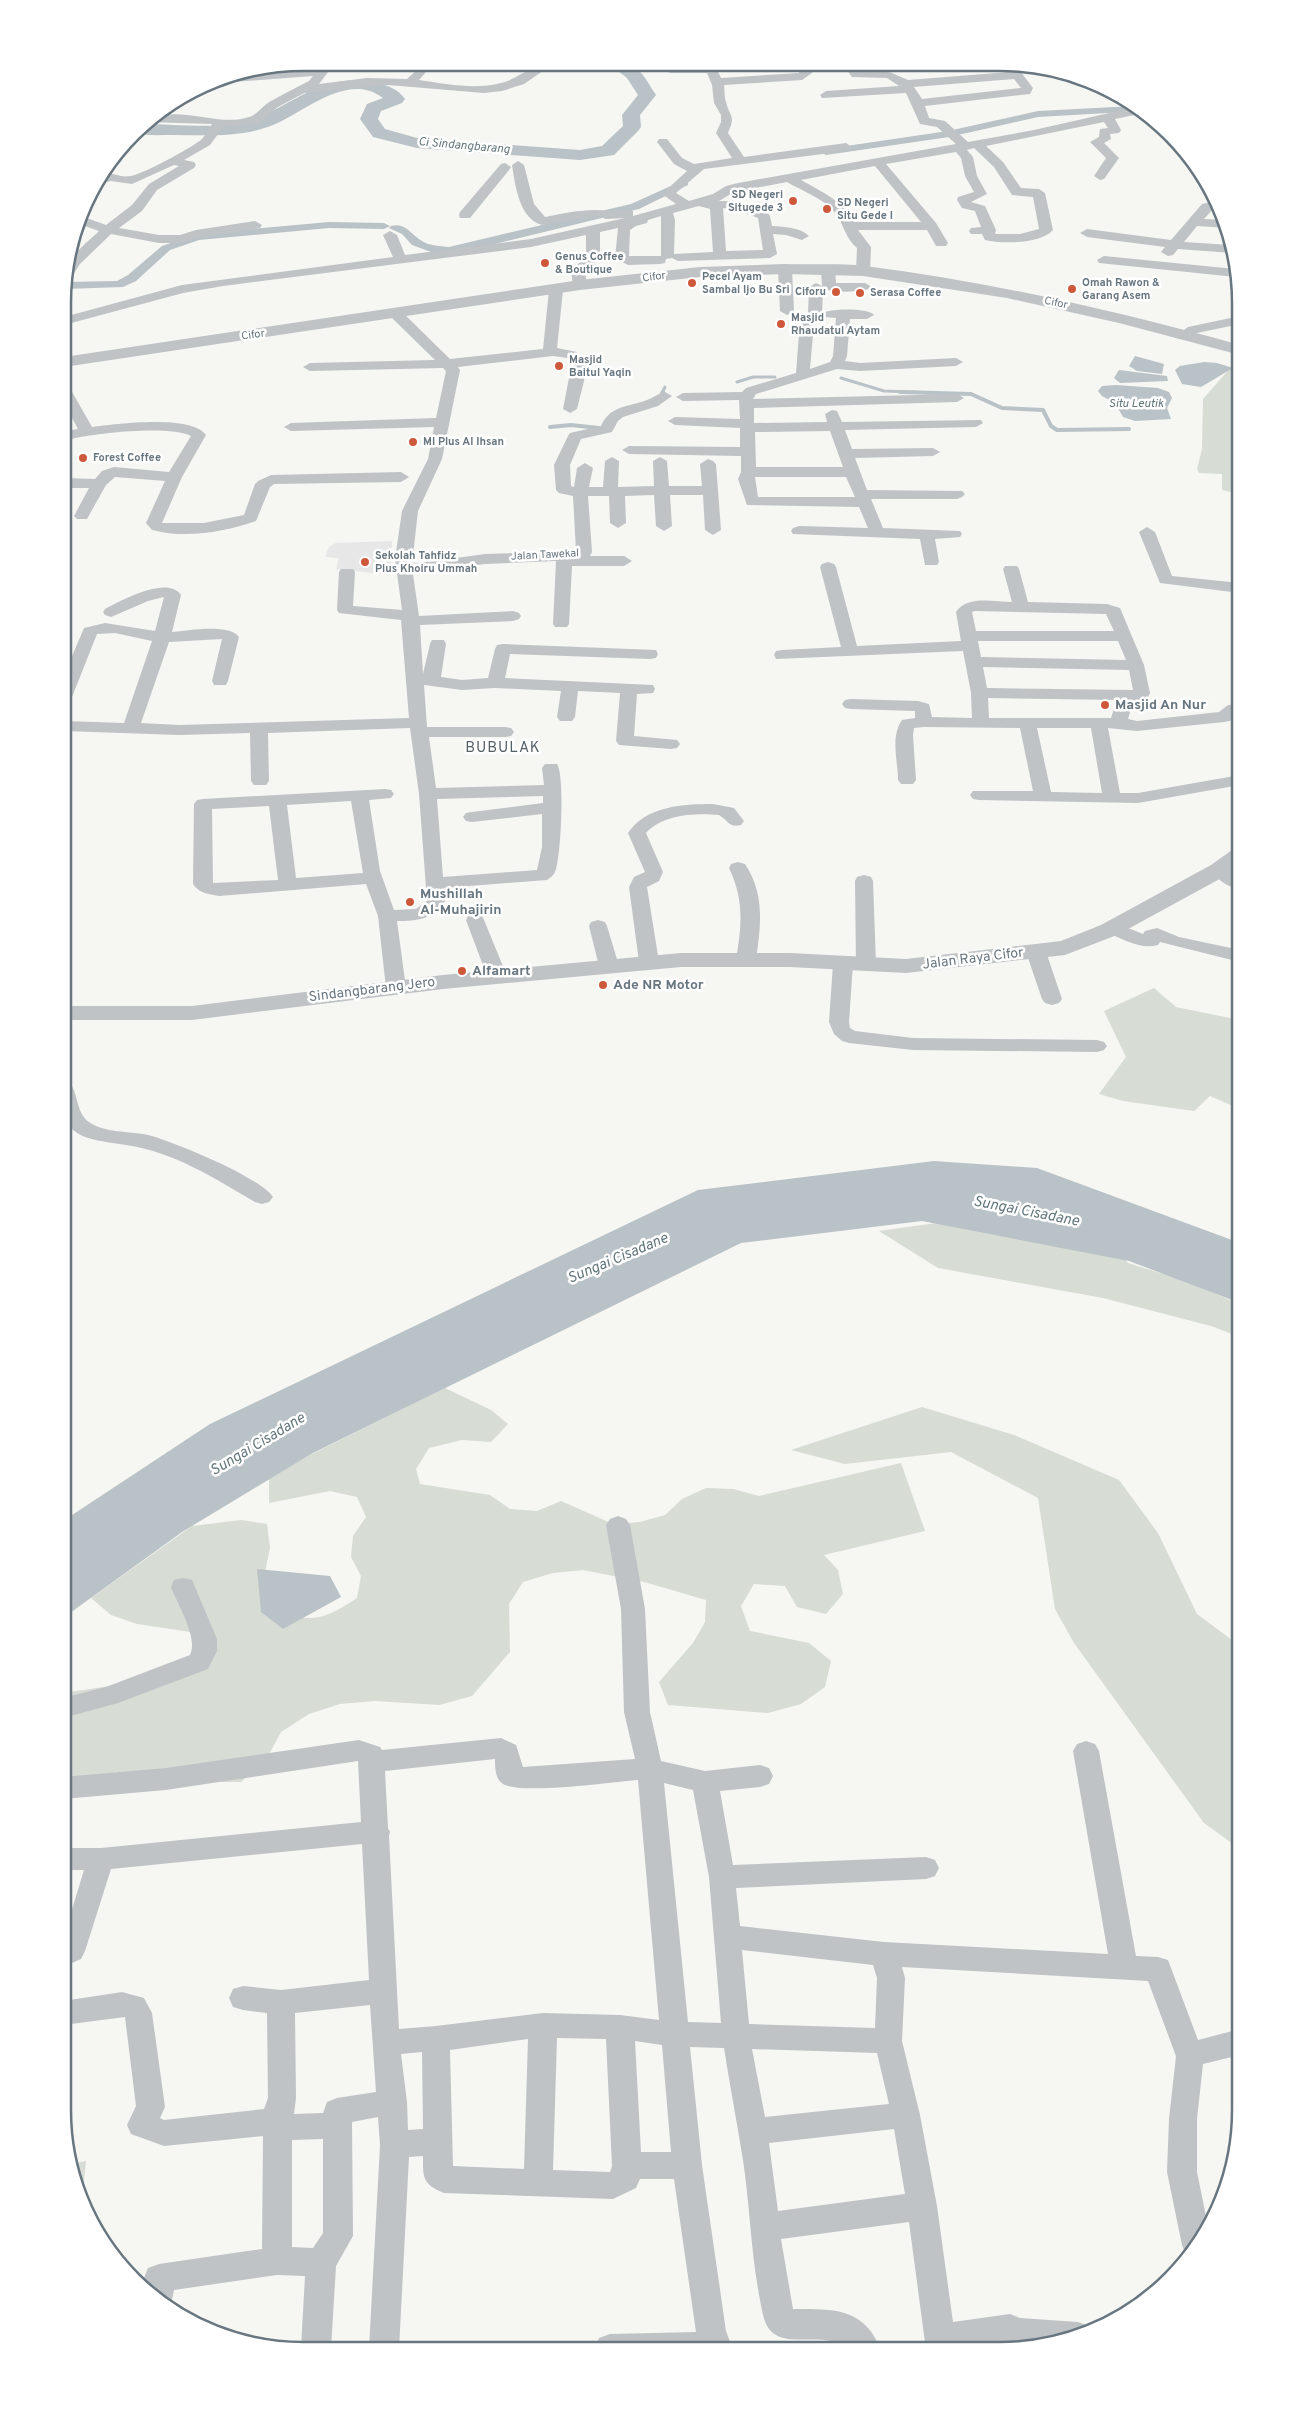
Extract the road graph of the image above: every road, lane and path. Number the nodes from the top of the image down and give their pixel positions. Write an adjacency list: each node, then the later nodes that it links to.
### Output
1 (324, 71): 14 (street)
2 (422, 71): 12 (street)
3 (516, 71): 15 (street)
4 (537, 71): 15 (street)
5 (711, 71): 11 (street)
6 (806, 71): 11 (street)
7 (853, 71): 13 (street)
8 (907, 71): 13 (street)
9 (1009, 72): 13 (street)
10 (1014, 72): 17 (street)
11 (717, 82): 27 (street)
12 (409, 83): 14 (street); 15 (street)
13 (908, 85): 16 (street); 17 (street)
14 (304, 90): 23 (street)
15 (463, 91)
16 (826, 95)
17 (919, 102): 25 (street)
18 (176, 108): 21 (street)
19 (1131, 112): 20 (street)
20 (1107, 116): 25 (street); 31 (street)
21 (184, 118): 22 (street); 23 (street)
22 (162, 119)
23 (216, 127): 28 (street)
24 (663, 142): 30 (street)
25 (967, 146): 25 (street); 29 (street)
26 (846, 147): 27 (street)
27 (740, 160): 30 (street)
28 (172, 161): 32 (street); 50 (street)
29 (878, 162): 33 (street); 48 (street)
30 (699, 168): 34 (street); 38 (street)
31 (1100, 176)
32 (108, 178)
33 (790, 178): 34 (street); 47 (street)
34 (730, 189): 38 (street)
35 (513, 191): 36 (street); 36 (street); 42 (street)
36 (484, 193): 41 (street)
37 (716, 204): 40 (street); 51 (street); 58 (street)
38 (687, 205): 42 (street)
39 (1210, 206): 44 (street)
40 (667, 213): 60 (street); 60 (street)
41 (465, 215)
42 (640, 217): 49 (street)
43 (86, 222): 50 (street)
44 (1195, 222): 45 (street); 56 (street)
45 (1217, 223)
46 (255, 225): 50 (street)
47 (848, 226): 48 (street); 66 (street)
48 (931, 226): 55 (street)
49 (593, 229): 59 (street); 67 (street)
50 (108, 230): 62 (street)
51 (768, 230): 54 (street); 58 (street)
52 (1087, 233): 56 (street)
53 (390, 235): 59 (street)
54 (802, 236)
55 (940, 243)
56 (1176, 245): 57 (street); 63 (street)
57 (1225, 249)
58 (720, 256): 60 (street)
59 (400, 260): 75 (street)
60 (670, 260): 64 (street, Cifor); 67 (street, Cifor)
61 (1104, 260): 63 (street)
62 (75, 263)
63 (1153, 266): 65 (street)
64 (785, 269): 68 (street, Cifor); 70 (street)
65 (1230, 272)
66 (864, 279): 68 (street, Cifor); 77 (street, Cifor)
67 (580, 286): 69 (street, Cifor)
68 (818, 289): 85 (street)
69 (556, 290): 71 (street, Cifor); 79 (street)
70 (787, 311)
71 (396, 314): 80 (street, Cifor); 82 (street)
72 (828, 314): 73 (street)
73 (843, 314): 74 (street); 83 (street)
74 (866, 315)
75 (71, 318)
76 (1232, 322): 77 (street)
77 (1184, 335): 78 (street, Cifor)
78 (1232, 348)
79 (551, 351): 82 (street); 92 (street)
80 (71, 361)
81 (956, 362): 83 (street)
82 (447, 364): 84 (street); 94 (street)
83 (836, 365): 85 (street)
84 (310, 367)
85 (803, 374): 89 (street)
86 (665, 396): 117 (street)
87 (683, 396): 89 (street)
88 (957, 398): 91 (street)
89 (746, 400): 91 (street); 96 (street)
90 (71, 402): 99 (street)
91 (828, 402): 98 (street)
92 (570, 409)
93 (675, 421): 96 (street)
94 (442, 422): 97 (street); 135 (street)
95 (976, 423): 98 (street)
96 (747, 426): 98 (street); 102 (street)
97 (292, 427)
98 (836, 427): 104 (street)
99 (86, 432): 100 (street); 111 (street)
100 (71, 434)
101 (629, 450): 102 (street)
102 (748, 452): 109 (street)
103 (932, 452): 104 (street)
104 (846, 454): 110 (street)
105 (612, 461): 118 (street)
106 (660, 461): 115 (street)
107 (708, 464): 116 (street)
108 (585, 468): 117 (street)
109 (749, 472): 110 (street); 120 (street)
110 (852, 472): 120 (street)
111 (174, 477): 112 (street); 114 (street)
112 (401, 477)
113 (71, 483): 114 (street)
114 (99, 484): 121 (street)
115 (662, 490): 116 (street); 118 (street); 123 (street)
116 (710, 490): 124 (street)
117 (580, 492): 118 (street); 130 (street, Jalan Tawekal)
118 (613, 492): 122 (street)
119 (957, 494): 120 (street)
120 (862, 498): 126 (street)
121 (82, 516)
122 (618, 523)
123 (664, 526)
124 (713, 530)
125 (799, 531): 126 (street)
126 (877, 532): 128 (street)
127 (1147, 532): 137 (street)
128 (927, 534): 129 (street); 132 (street)
129 (954, 534)
130 (564, 558): 131 (street); 135 (street, Jalan Tawekal); 142 (street)
131 (624, 561)
132 (931, 562)
133 (828, 567): 147 (street)
134 (1010, 569): 138 (street)
135 (405, 570): 141 (street)
136 (347, 572): 141 (street)
137 (1232, 587)
138 (1021, 606): 143 (street); 146 (street)
139 (111, 612): 144 (street)
140 (513, 616): 141 (street)
141 (409, 618): 152 (street)
142 (561, 624)
143 (1123, 636): 146 (street); 150 (street)
144 (162, 637): 151 (street); 153 (street); 171 (street)
145 (438, 644): 152 (street)
146 (971, 648): 147 (street); 150 (street); 158 (street)
147 (850, 652): 149 (street)
148 (650, 654): 154 (street)
149 (782, 655)
150 (1136, 665): 159 (street)
151 (71, 679)
152 (424, 680): 154 (street); 169 (street)
153 (220, 681)
154 (495, 683): 155 (street)
155 (570, 686): 156 (street); 162 (street)
156 (629, 688): 157 (street); 173 (street)
157 (647, 689)
158 (979, 692): 159 (street); 164 (street)
159 (1132, 695): 167 (street)
160 (851, 704): 163 (street)
161 (1231, 709): 167 (street)
162 (566, 717)
163 (924, 722): 164 (street); 175 (street)
164 (981, 723): 165 (street)
165 (1028, 724): 166 (street); 182 (street)
166 (1099, 724): 167 (street); 183 (street)
167 (1118, 724)
168 (71, 726): 171 (street)
169 (419, 727): 170 (street); 172 (street); 179 (street)
170 (259, 728): 171 (street); 176 (street)
171 (130, 729)
172 (505, 732)
173 (671, 744)
174 (551, 768): 184 (street)
175 (907, 780)
176 (260, 781)
177 (1232, 781): 183 (street)
178 (385, 794): 181 (street)
179 (428, 794): 184 (street); 194 (street)
180 (979, 795): 182 (street)
181 (359, 796): 185 (street); 191 (street)
182 (1044, 796): 183 (street)
183 (1112, 798)
184 (552, 799): 186 (street); 194 (street)
185 (277, 800): 195 (street); 195 (street)
186 (472, 817)
187 (735, 821): 204 (street)
188 (1232, 861): 190 (street, Jalan Raya Cifor)
189 (738, 868): 202 (street)
190 (1219, 870): 192 (street); 199 (street, Jalan Raya Cifor)
191 (373, 878): 195 (street); 196 (street)
192 (1232, 879)
193 (864, 881): 205 (street)
194 (435, 883): 196 (street)
195 (288, 885)
196 (387, 916): 208 (street)
197 (475, 920): 207 (street)
198 (598, 926): 206 (street)
199 (1113, 928): 200 (street, Jalan Raya Cifor); 201 (street)
200 (1036, 952): 205 (street, Jalan Raya Cifor); 209 (street)
201 (1232, 954)
202 (746, 959): 203 (street, Jalan Raya Cifor); 205 (street, Jalan Raya Cifor)
203 (681, 960): 204 (street, Sindangbarang Jero)
204 (649, 962): 206 (street, Sindangbarang Jero)
205 (855, 964): 211 (street)
206 (609, 966): 207 (street, Sindangbarang Jero)
207 (497, 976): 208 (street, Sindangbarang Jero)
208 (396, 988): 210 (street, Sindangbarang Jero)
209 (1052, 999)
210 (71, 1013)
211 (1097, 1046)
212 (71, 1120): 213 (street)
213 (262, 1198)
214 (618, 1525): 219 (street)
215 (183, 1587): 216 (street)
216 (71, 1706)
217 (1086, 1751): 231 (street)
218 (373, 1762): 219 (street); 222 (street); 223 (street)
219 (650, 1769): 221 (street); 238 (street)
220 (760, 1776): 221 (street)
221 (705, 1782): 227 (street)
222 (71, 1787)
223 (377, 1832): 225 (street); 232 (street)
224 (71, 1859): 225 (street)
225 (101, 1859): 229 (street)
226 (926, 1868): 227 (street)
227 (722, 1878): 228 (street)
228 (729, 1937): 230 (street); 239 (street)
229 (71, 1951)
230 (884, 1954): 231 (street); 241 (street)
231 (1124, 1968): 244 (street)
232 (384, 1991): 234 (street); 242 (street)
233 (243, 1998): 234 (street)
234 (281, 2002): 247 (street)
235 (71, 2012): 247 (street)
236 (543, 2025): 237 (street); 240 (street); 254 (street)
237 (620, 2027): 238 (street); 253 (street)
238 (675, 2034): 239 (street); 252 (street)
239 (736, 2036): 241 (street); 249 (street)
240 (436, 2039): 242 (street); 250 (street)
241 (888, 2041): 246 (street)
242 (386, 2042): 245 (street)
243 (1232, 2044): 244 (street)
244 (1190, 2056): 257 (street)
245 (393, 2102): 248 (street); 251 (street)
246 (906, 2115): 249 (street); 255 (street)
247 (278, 2122): 248 (street); 258 (street)
248 (337, 2126): 259 (street)
249 (753, 2131): 256 (street)
250 (438, 2141): 251 (street); 254 (street)
251 (395, 2145): 264 (street)
252 (687, 2165): 253 (street); 265 (street)
253 (627, 2166): 254 (street)
254 (538, 2184)
255 (922, 2206): 256 (street); 267 (street)
256 (766, 2227): 266 (street)
257 (1195, 2236)
258 (277, 2261): 259 (street); 260 (street)
259 (321, 2262): 263 (street)
260 (158, 2291)
261 (1033, 2339): 262 (street)
262 (1020, 2340): 268 (street)
263 (316, 2342)
264 (384, 2342)
265 (716, 2342)
266 (862, 2342)
267 (941, 2342)
268 (950, 2342)

